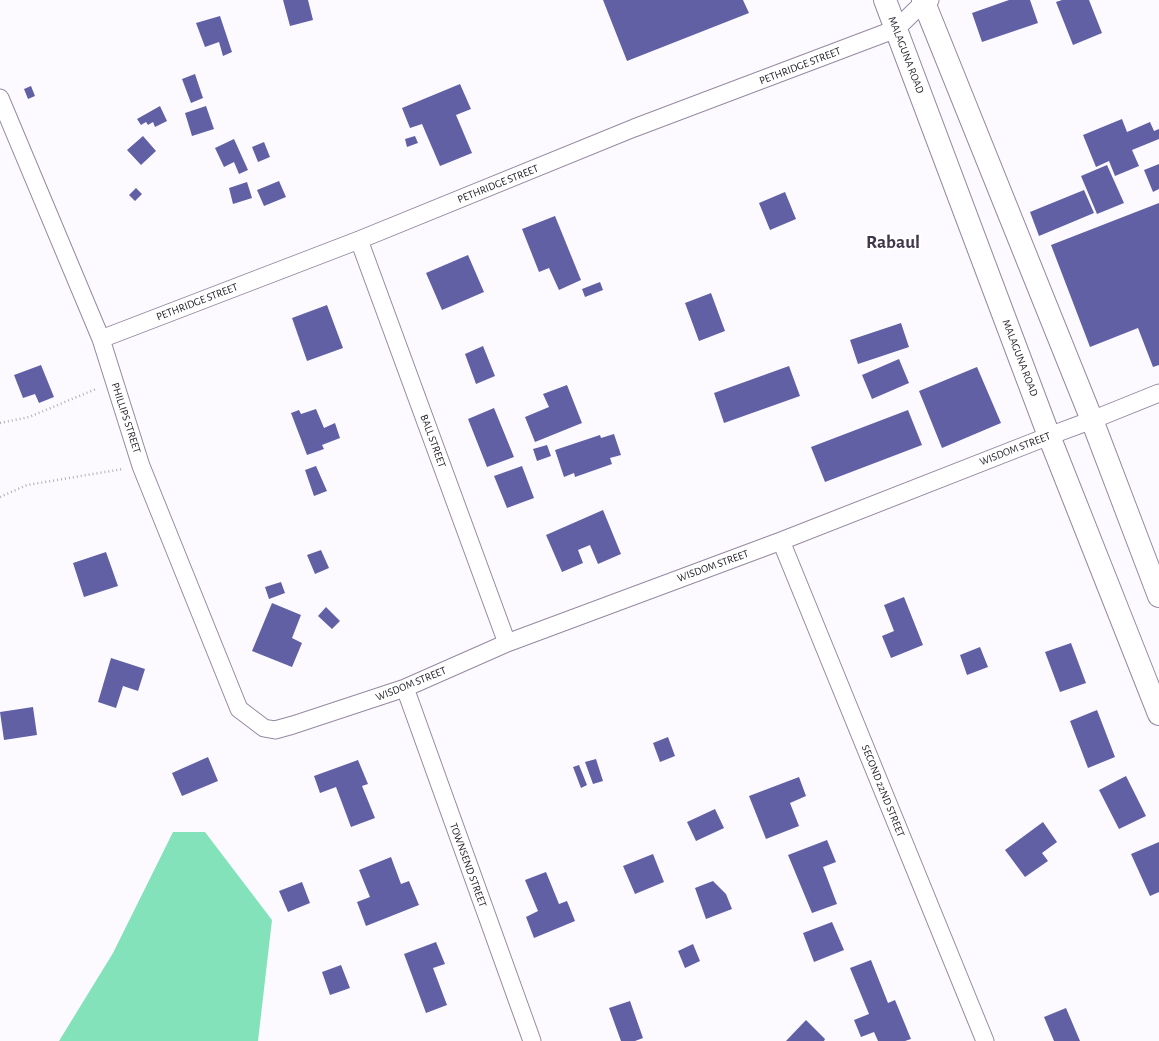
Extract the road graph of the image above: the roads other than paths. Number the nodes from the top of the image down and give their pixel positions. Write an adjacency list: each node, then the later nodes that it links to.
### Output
1 (885, 0): 3 (street, MALAGUNA ROAD)
2 (926, 1): 3 (street); 8 (street)
3 (896, 29): 5 (street, PETHRIDGE STREET); 9 (street, MALAGUNA ROAD)
4 (0, 98): 6 (street, PHILLIPS STREET)
5 (359, 240): 6 (street, PETHRIDGE STREET); 12 (street, BALL STREET)
6 (101, 339): 15 (street, PHILLIPS STREET)
7 (1159, 392): 8 (street, WISDOM STREET)
8 (1092, 420): 9 (street, WISDOM STREET); 11 (street)
9 (1049, 436): 10 (street, WISDOM STREET); 14 (street, MALAGUNA ROAD)
10 (781, 541): 12 (street, WISDOM STREET); 17 (street, SECOND 22ND STREET)
11 (1159, 596)
12 (507, 643): 13 (street, WISDOM STREET)
13 (405, 688): 15 (street, WISDOM STREET); 16 (street, TOWNSEND STREET)
14 (1159, 714)
15 (264, 728)
16 (532, 1041)
17 (985, 1041)

